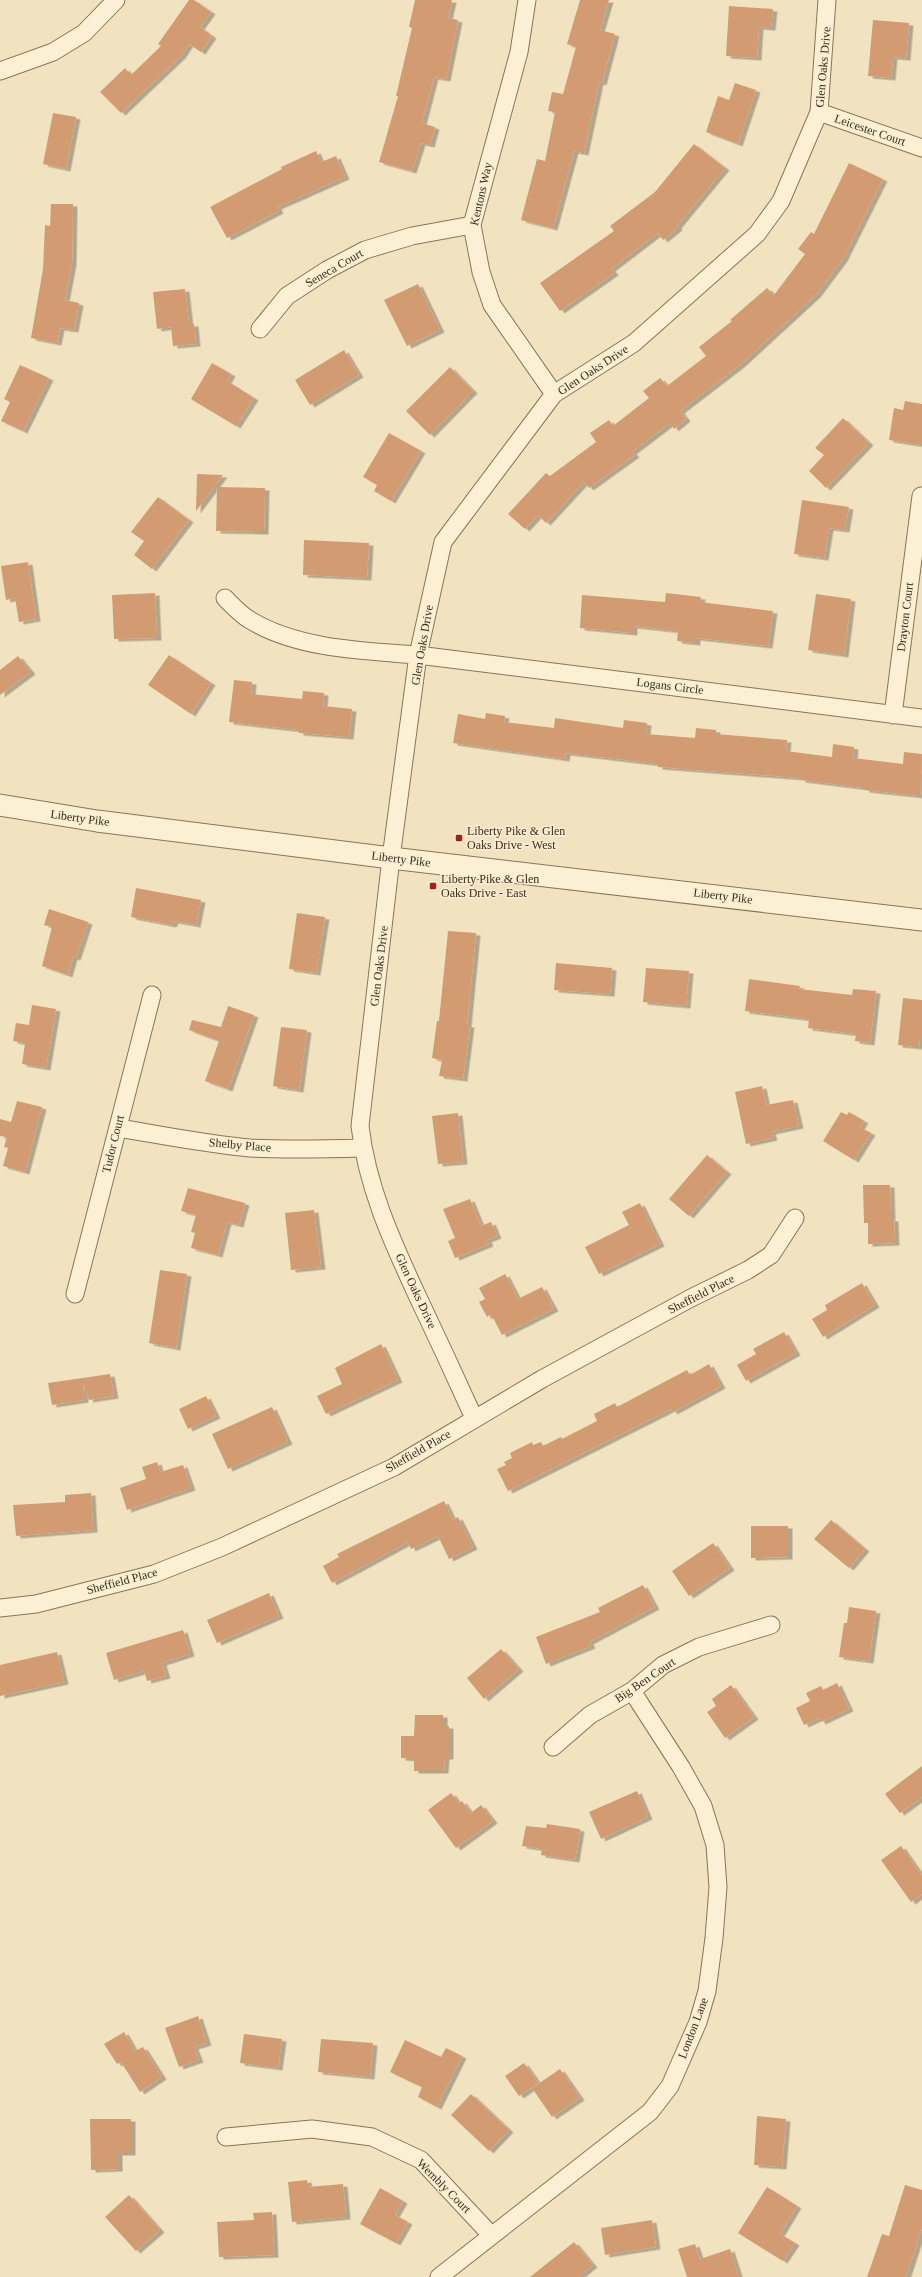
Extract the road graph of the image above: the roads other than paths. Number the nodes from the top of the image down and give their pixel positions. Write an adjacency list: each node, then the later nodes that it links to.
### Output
1 (116, 0): 4 (street)
2 (527, 0): 7 (street, Kentons Way)
3 (827, 0): 5 (street, Glen Oaks Drive)
4 (0, 71)
5 (819, 112): 6 (street, Leicester Court); 9 (street, Glen Oaks Drive)
6 (922, 148)
7 (472, 225): 8 (street, Seneca Court); 9 (street, Kentons Way)
8 (260, 330)
9 (554, 394): 12 (street, Glen Oaks Drive)
10 (921, 496): 13 (street, Drayton Court)
11 (225, 598): 12 (street, Logans Circle)
12 (418, 655): 13 (street, Logans Circle); 16 (street, Glen Oaks Drive)
13 (893, 715): 14 (street, Logans Circle)
14 (922, 718)
15 (0, 805): 16 (street, Liberty Pike)
16 (392, 858): 17 (street, Liberty Pike); 20 (street, Glen Oaks Drive)
17 (922, 920)
18 (152, 995): 19 (street, Tudor Court)
19 (118, 1128): 20 (street, Shelby Place); 22 (street, Tudor Court)
20 (363, 1148): 23 (street, Glen Oaks Drive)
21 (795, 1218): 23 (street, Sheffield Place)
22 (75, 1294)
23 (474, 1418): 24 (street, Sheffield Place)
24 (0, 1608)
25 (772, 1625): 26 (street, Big Ben Court)
26 (632, 1691): 27 (street, Big Ben Court); 29 (street, London Lane)
27 (553, 1747)
28 (226, 2137): 29 (street, Wembly Court)
29 (491, 2235): 30 (street, London Lane)
30 (439, 2277)

